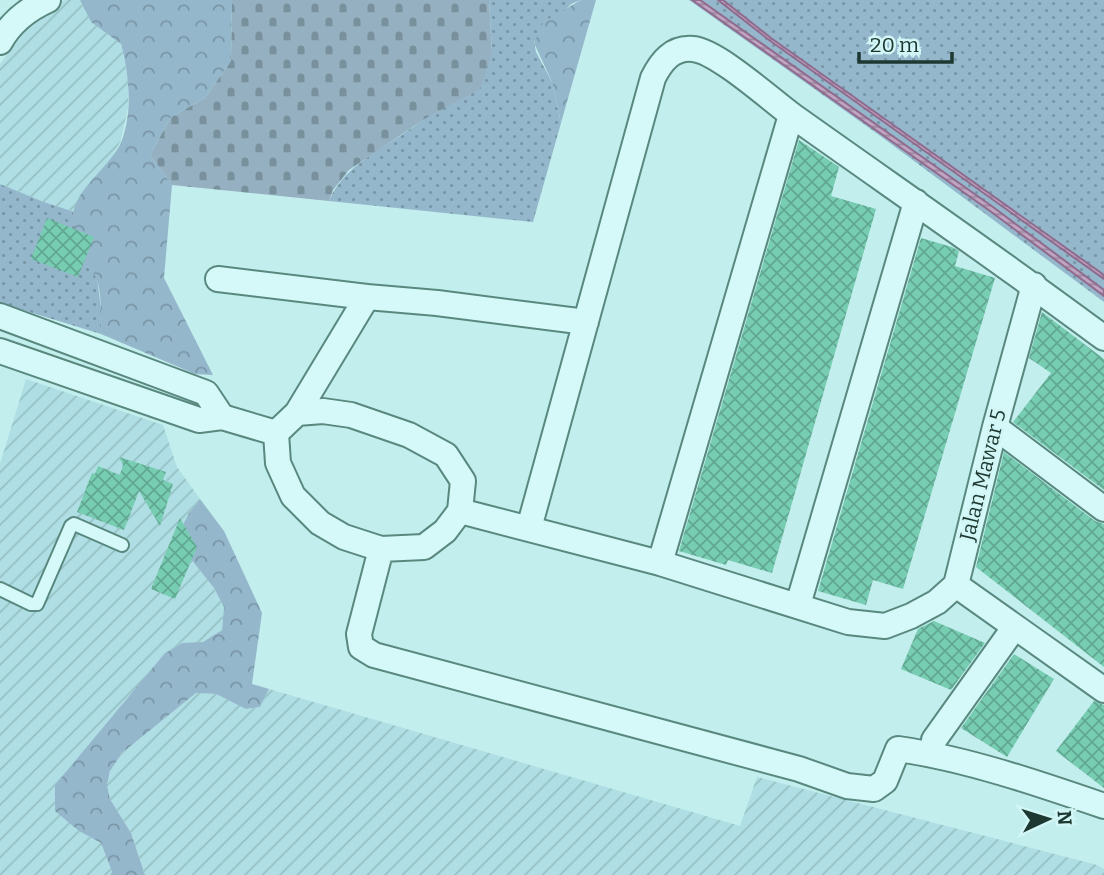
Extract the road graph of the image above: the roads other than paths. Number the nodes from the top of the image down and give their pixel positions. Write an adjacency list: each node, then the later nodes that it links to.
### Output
1 (48, 0): 2 (street)
2 (0, 42)
3 (791, 115): 4 (street); 9 (street); 21 (street)
4 (916, 202): 6 (street); 24 (street)
5 (218, 279): 7 (street)
6 (1034, 285): 10 (street); 14 (street, Jalan Mawar 5)
7 (367, 297): 9 (street); 12 (street)
8 (0, 316): 13 (street)
9 (586, 322): 18 (street)
10 (1104, 338)
11 (0, 351): 13 (street)
12 (297, 413): 15 (street); 17 (street)
13 (222, 416): 15 (street)
14 (995, 427): 16 (street); 22 (street, Jalan Mawar 5)
15 (276, 433): 20 (street)
16 (1104, 509)
17 (460, 511): 18 (street); 20 (street)
18 (529, 528): 21 (street)
19 (122, 545): 23 (lane)
20 (381, 548): 28 (street)
21 (660, 563): 24 (street)
22 (956, 585): 24 (street); 25 (street)
23 (0, 590)
24 (798, 606)
25 (1014, 628): 26 (street); 27 (street)
26 (1104, 690)
27 (934, 740)
28 (1104, 806)

